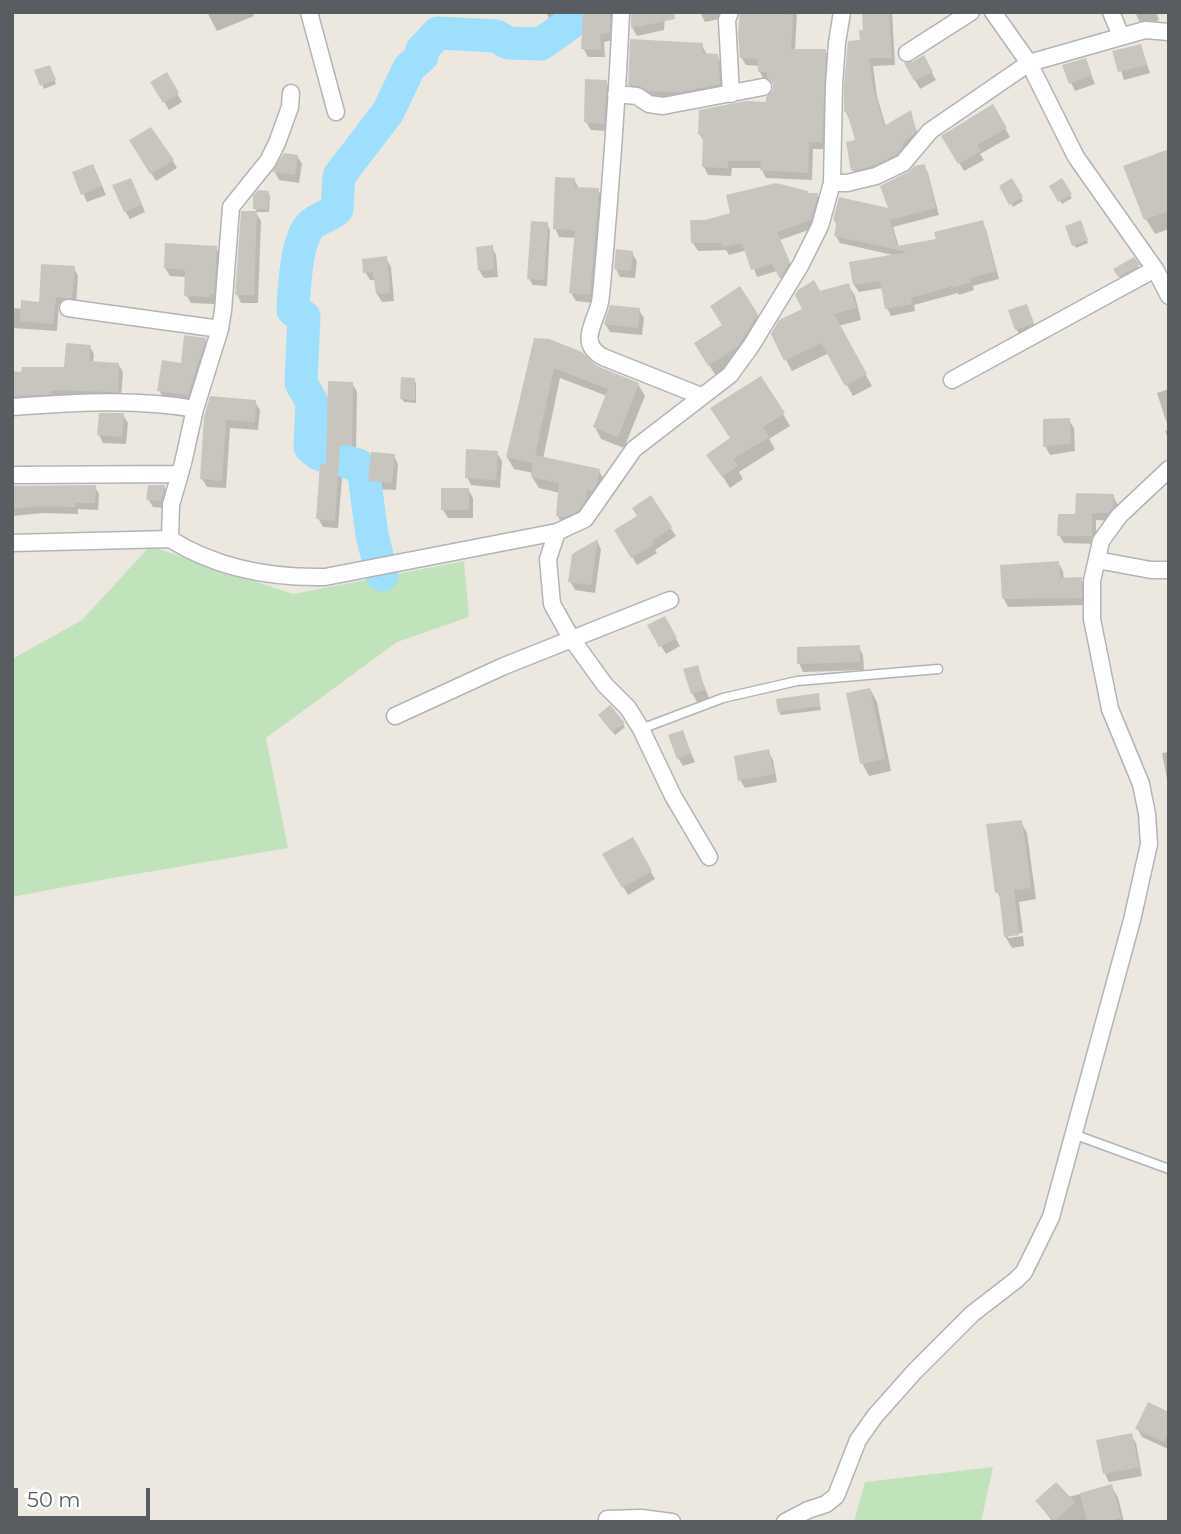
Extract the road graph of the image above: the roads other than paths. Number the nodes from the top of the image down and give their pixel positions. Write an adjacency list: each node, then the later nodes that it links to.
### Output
1 (309, 12): 16 (street)
2 (621, 12): 14 (street)
3 (730, 12): 15 (street)
4 (842, 12): 17 (street)
5 (971, 12): 10 (street)
6 (993, 12): 11 (street)
7 (1111, 12): 9 (street)
8 (1169, 32): 9 (street)
9 (1121, 36): 11 (street)
10 (907, 53)
11 (1028, 63): 17 (street); 18 (street)
12 (764, 88): 15 (street)
13 (291, 93): 21 (street)
14 (615, 94): 15 (street); 23 (street)
15 (731, 94)
16 (337, 112)
17 (832, 183): 23 (street)
18 (1155, 269): 19 (street); 22 (street)
19 (1169, 296)
20 (68, 308): 21 (street)
21 (220, 329): 25 (street)
22 (952, 380)
23 (701, 396): 29 (street)
24 (12, 407): 25 (street)
25 (195, 410): 27 (street)
26 (1169, 469): 32 (street)
27 (179, 474): 28 (street); 30 (street)
28 (12, 475)
29 (557, 532): 30 (street); 35 (street)
30 (170, 539): 31 (street)
31 (12, 543)
32 (1097, 560): 33 (street); 40 (street)
33 (1169, 570)
34 (670, 600): 35 (street)
35 (571, 639): 37 (street); 38 (street)
36 (938, 669): 38 (lane)
37 (395, 716)
38 (641, 729): 39 (street)
39 (709, 857)
40 (1073, 1134): 41 (lane); 44 (street)
41 (1169, 1169)
42 (607, 1519): 43 (street)
43 (672, 1522)
44 (785, 1522)

